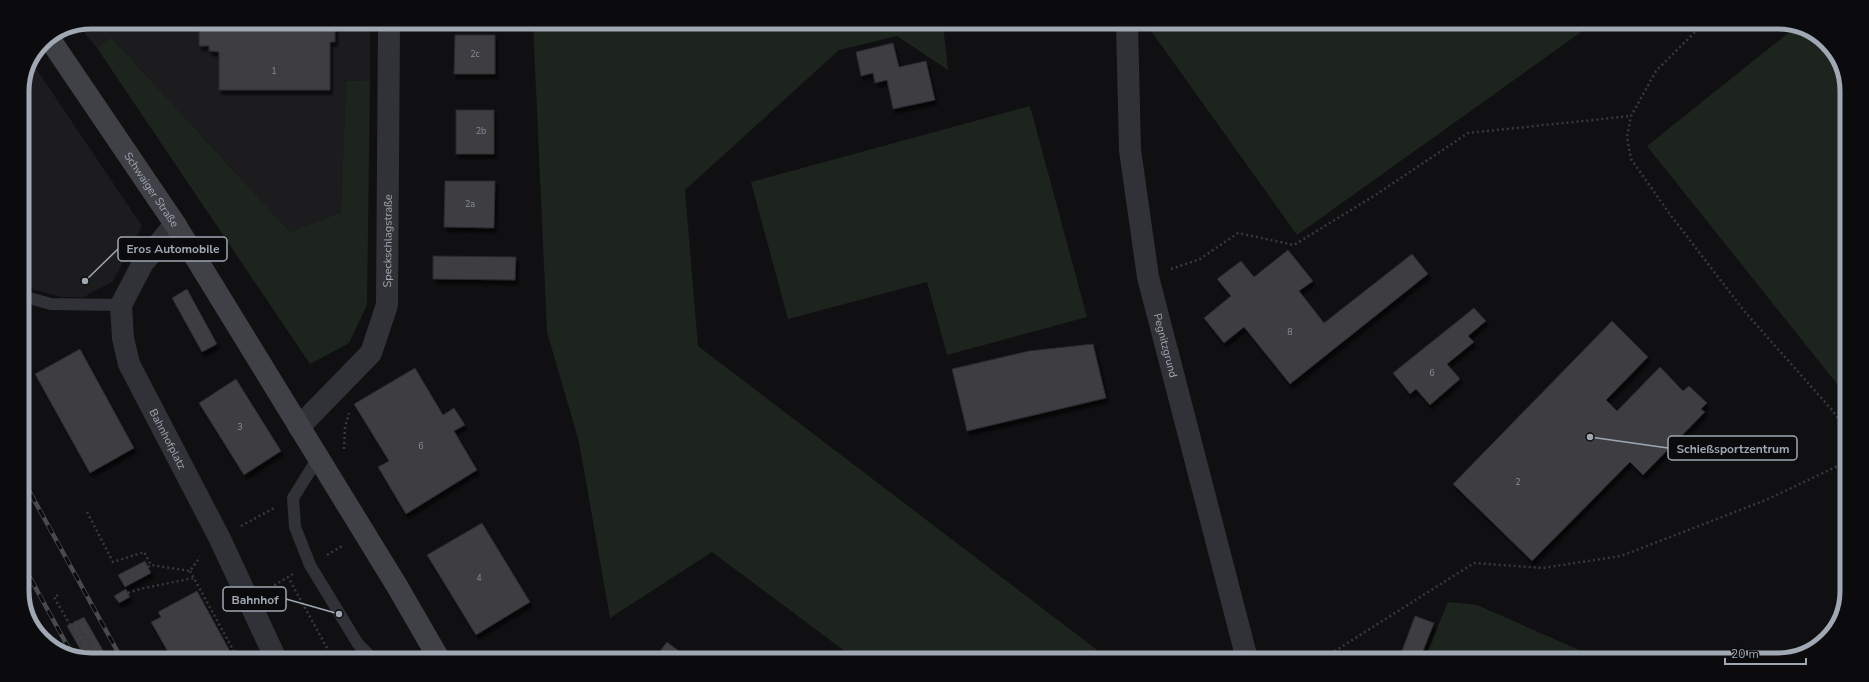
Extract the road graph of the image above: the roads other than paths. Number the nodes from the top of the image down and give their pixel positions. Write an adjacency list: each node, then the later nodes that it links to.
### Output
1 (389, 29): 7 (street, Speckschlagstraße)
2 (1127, 29): 12 (street, Pegnitzgrund)
3 (52, 43): 4 (main road, Schwaiger Straße)
4 (175, 224): 6 (street); 7 (main road, Schwaiger Straße)
5 (29, 298): 6 (lane)
6 (121, 305): 9 (street, Bahnhofplatz)
7 (299, 427): 8 (main road)
8 (318, 458): 10 (lane); 11 (main road)
9 (273, 653)
10 (367, 653)
11 (436, 653)
12 (1245, 653)

